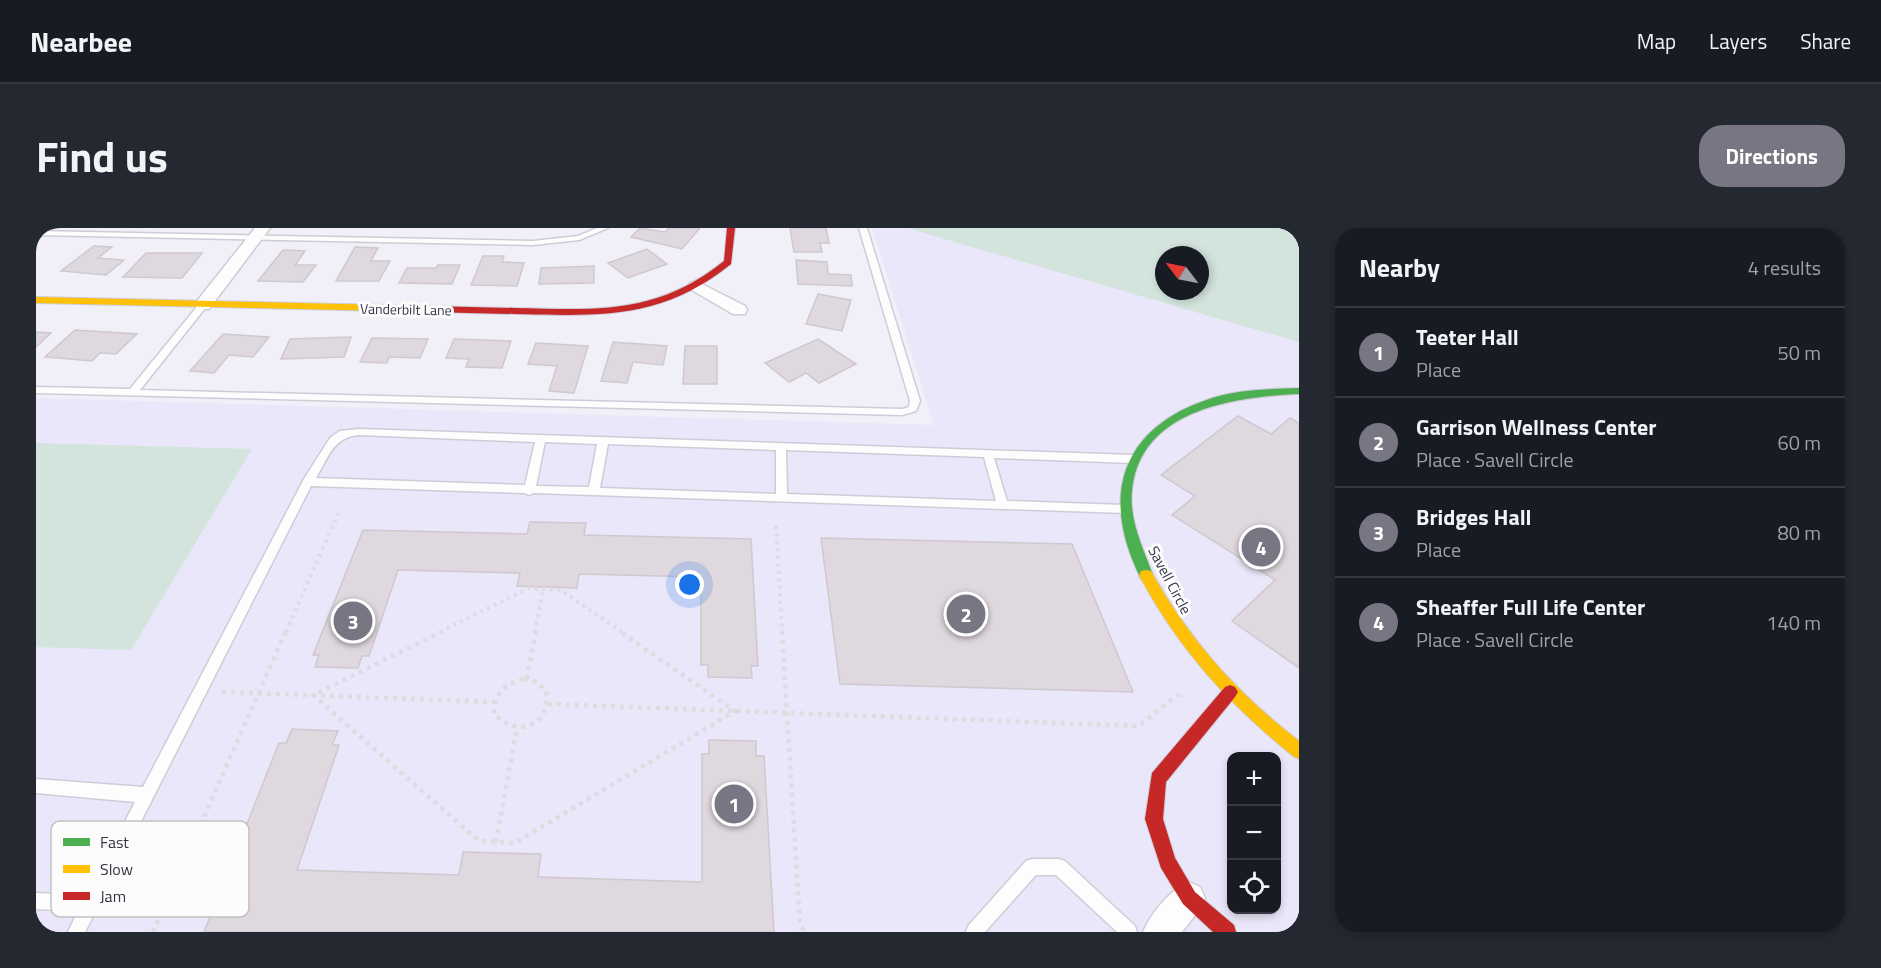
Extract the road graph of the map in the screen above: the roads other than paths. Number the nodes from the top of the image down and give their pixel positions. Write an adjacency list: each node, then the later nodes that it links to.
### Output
1 (604, 228): 5 (lane)
2 (731, 228): 6 (street, Vanderbilt Lane)
3 (863, 228): 12 (lane)
4 (36, 232): 5 (lane)
5 (260, 233): 8 (street)
6 (696, 286): 8 (street, Vanderbilt Lane); 9 (street)
7 (36, 300): 8 (street, Vanderbilt Lane)
8 (203, 305): 12 (lane)
9 (739, 310)
10 (36, 390): 12 (lane)
11 (1299, 391): 17 (street, Savell Circle)
12 (133, 392)
13 (541, 438): 14 (lane); 18 (lane); 19 (lane)
14 (603, 441): 15 (lane); 20 (lane)
15 (781, 447): 16 (lane); 21 (lane)
16 (988, 454): 17 (lane); 22 (lane)
17 (1133, 459): 23 (street, Savell Circle)
18 (308, 483): 19 (lane); 27 (lane)
19 (529, 491): 20 (lane)
20 (594, 492): 21 (lane)
21 (782, 498): 22 (lane)
22 (1003, 505): 23 (lane)
23 (1125, 509): 24 (street, Savell Circle)
24 (1230, 692): 25 (street, Savell Circle); 29 (street)
25 (1299, 750)
26 (36, 786): 27 (lane)
27 (146, 795): 28 (lane)
28 (132, 821)
29 (1189, 898): 36 (street); 37 (street)
30 (36, 901): 31 (lane)
31 (51, 902)
32 (83, 917): 33 (lane)
33 (76, 932)
34 (974, 932): 35 (lane)
35 (1129, 932)
36 (1160, 932)
37 (1227, 932)

